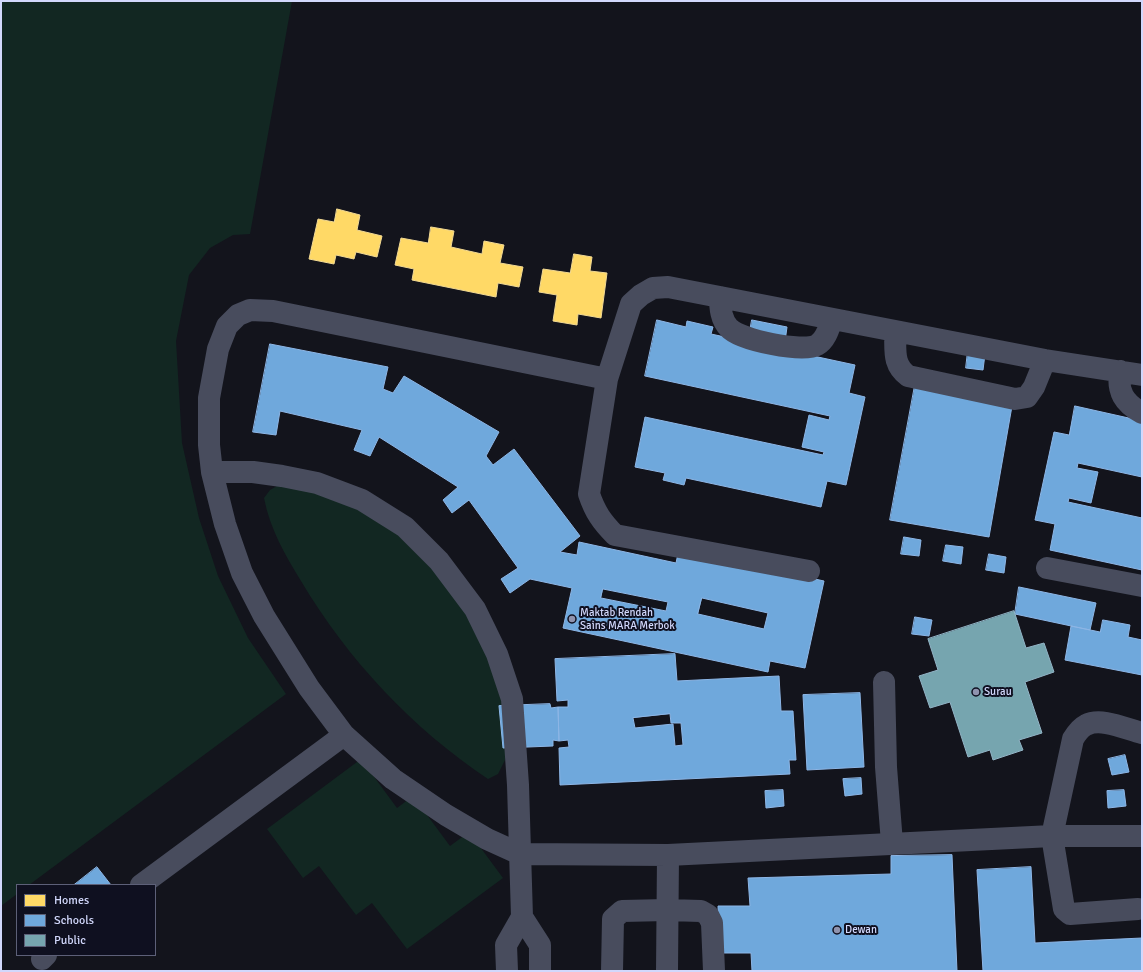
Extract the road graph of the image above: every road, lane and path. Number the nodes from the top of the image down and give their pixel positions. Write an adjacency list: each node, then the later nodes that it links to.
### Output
1 (720, 297): 2 (lane); 2 (lane); 7 (lane)
2 (832, 319): 3 (lane)
3 (895, 332): 4 (lane); 4 (lane)
4 (1046, 360): 5 (lane)
5 (1120, 372): 6 (lane); 8 (lane)
6 (1142, 375)
7 (607, 379): 9 (lane); 11 (lane)
8 (1142, 413)
9 (212, 472): 15 (lane); 19 (lane)
10 (1047, 568): 12 (lane)
11 (809, 571)
12 (1142, 586)
13 (884, 682): 18 (lane)
14 (1142, 733): 16 (lane)
15 (344, 735): 19 (lane); 21 (lane)
16 (1052, 836): 17 (lane); 18 (lane); 22 (lane)
17 (1142, 836)
18 (892, 843): 20 (lane)
19 (520, 854): 20 (lane); 24 (lane)
20 (668, 855): 23 (lane)
21 (142, 884)
22 (1138, 909)
23 (667, 910): 27 (lane); 28 (lane); 29 (lane)
24 (522, 917): 25 (lane); 26 (lane)
25 (507, 971)
26 (540, 971)
27 (612, 971)
28 (667, 971)
29 (714, 971)

